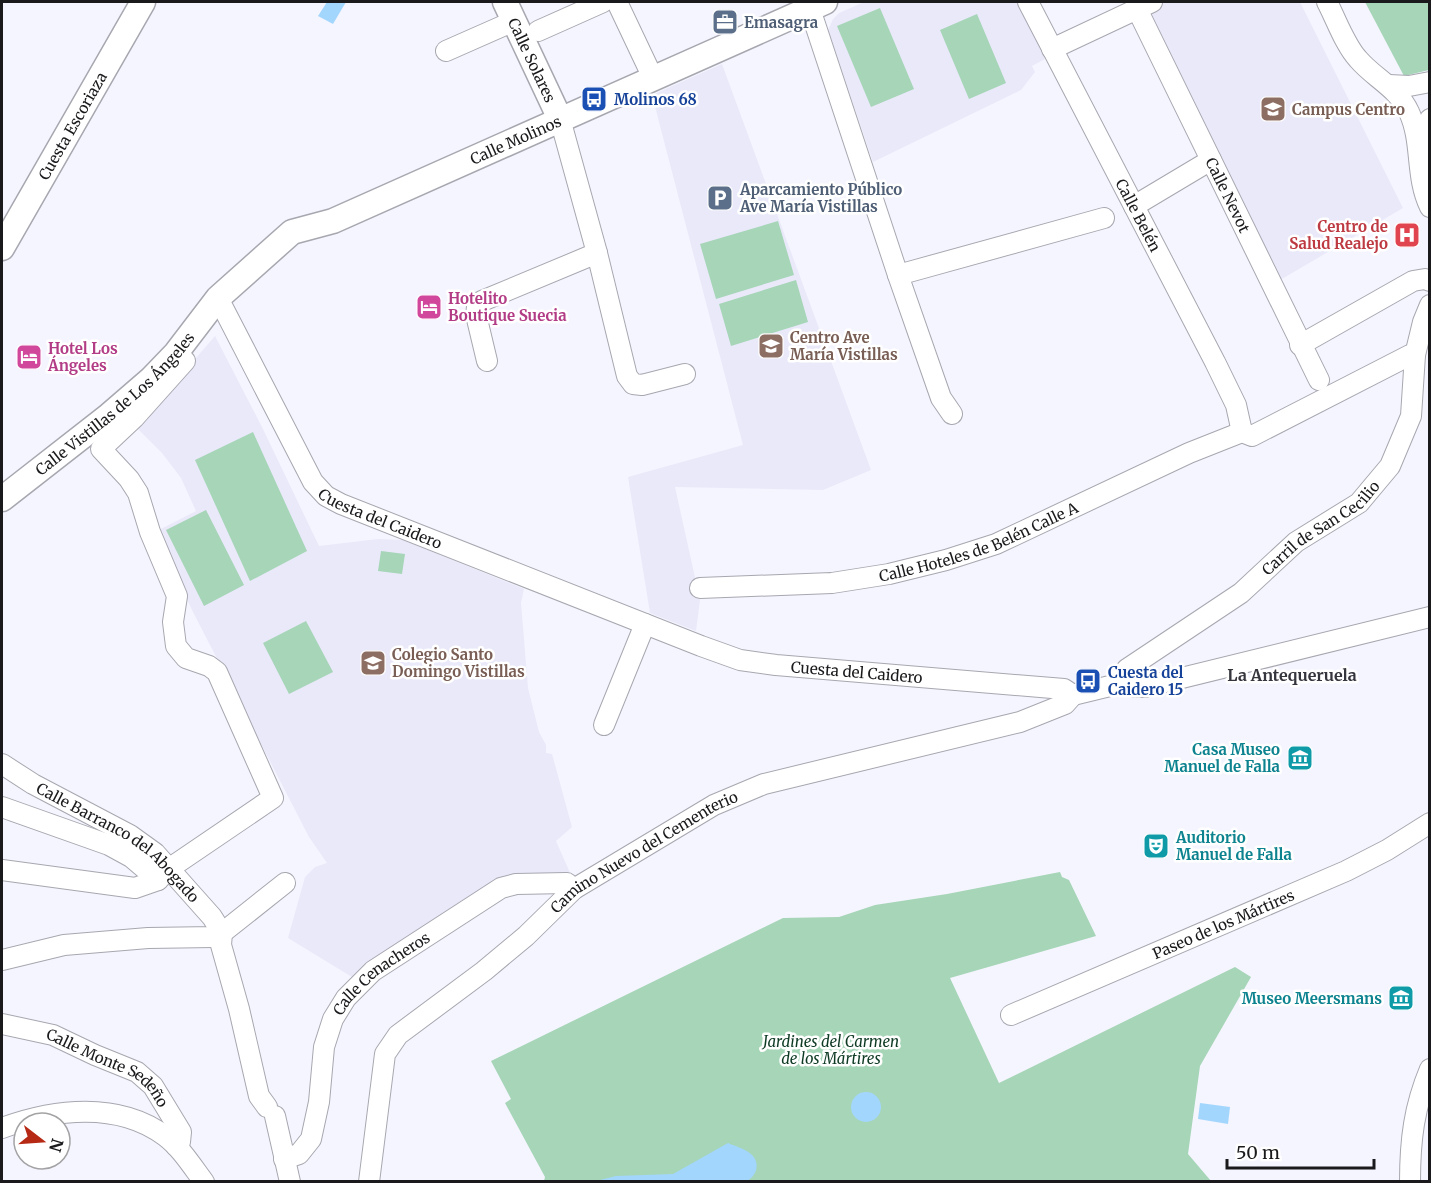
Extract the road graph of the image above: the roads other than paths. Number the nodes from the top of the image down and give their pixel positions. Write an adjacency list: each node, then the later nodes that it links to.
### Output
1 (143, 2): 22 (main road, Cuesta Escoriaza)
2 (603, 2): 9 (street)
3 (617, 2): 12 (street)
4 (1028, 2): 10 (street, Calle Belén)
5 (1327, 2): 14 (street)
6 (818, 5): 12 (main road, Calle Molinos); 24 (street)
7 (1145, 5): 10 (street); 17 (street, Calle Nevot)
8 (509, 11): 11 (street); 15 (main road, Calle Solares)
9 (538, 31)
10 (1052, 49): 19 (street, Calle Belén)
11 (446, 51)
12 (653, 78): 15 (main road, Calle Molinos)
13 (1430, 82): 14 (street)
14 (1389, 85): 18 (street)
15 (560, 119): 23 (street); 26 (main road, Calle Molinos)
16 (1430, 119): 18 (street)
17 (1211, 160): 19 (street); 28 (street, Calle Nevot)
18 (1418, 162): 20 (street)
19 (1134, 206): 35 (street, Calle Belén)
20 (1430, 207)
21 (1104, 218): 24 (street)
22 (2, 248)
23 (597, 253): 31 (street); 32 (street)
24 (898, 275): 34 (street)
25 (1430, 281): 28 (street)
26 (218, 298): 29 (main road, Calle Vistillas de Los Ángeles); 39 (street, Cuesta del Caidero)
27 (1430, 305): 30 (street, Carril de San Cecilio)
28 (1300, 345): 33 (street, Calle Nevot)
29 (176, 353): 36 (main road, Calle Vistillas de Los Ángeles); 47 (street)
30 (1415, 355): 35 (street, Calle Hoteles de Belén Calle A); 40 (street, Carril de San Cecilio)
31 (487, 361)
32 (685, 374)
33 (1319, 380)
34 (952, 414)
35 (1242, 432): 37 (street, Calle Hoteles de Belén Calle A)
36 (2, 499)
37 (700, 588)
38 (1430, 617): 40 (street)
39 (645, 624): 41 (street, Cuesta del Caidero); 42 (street)
40 (1114, 685): 41 (street)
41 (1073, 695): 49 (street, Camino Nuevo del Cementerio)
42 (604, 724)
43 (2, 764): 47 (street, Calle Barranco del Abogado)
44 (2, 807): 47 (street)
45 (1430, 823): 52 (street, Paseo de los Mártires)
46 (2, 870): 47 (street)
47 (164, 874): 50 (street, Calle Barranco del Abogado)
48 (285, 883): 50 (street)
49 (574, 888): 57 (street, Calle Cenacheros); 60 (street, Camino Nuevo del Cementerio)
50 (222, 933): 51 (street); 57 (street, Calle Barranco del Abogado)
51 (2, 960)
52 (1011, 1015)
53 (2, 1024): 56 (street, Calle Monte Sedeño)
54 (1430, 1069): 61 (street)
55 (2, 1128): 56 (street)
56 (176, 1146): 58 (street)
57 (284, 1159): 59 (street, Calle Barranco del Abogado)
58 (204, 1182)
59 (290, 1182)
60 (369, 1182)
61 (1410, 1182)

